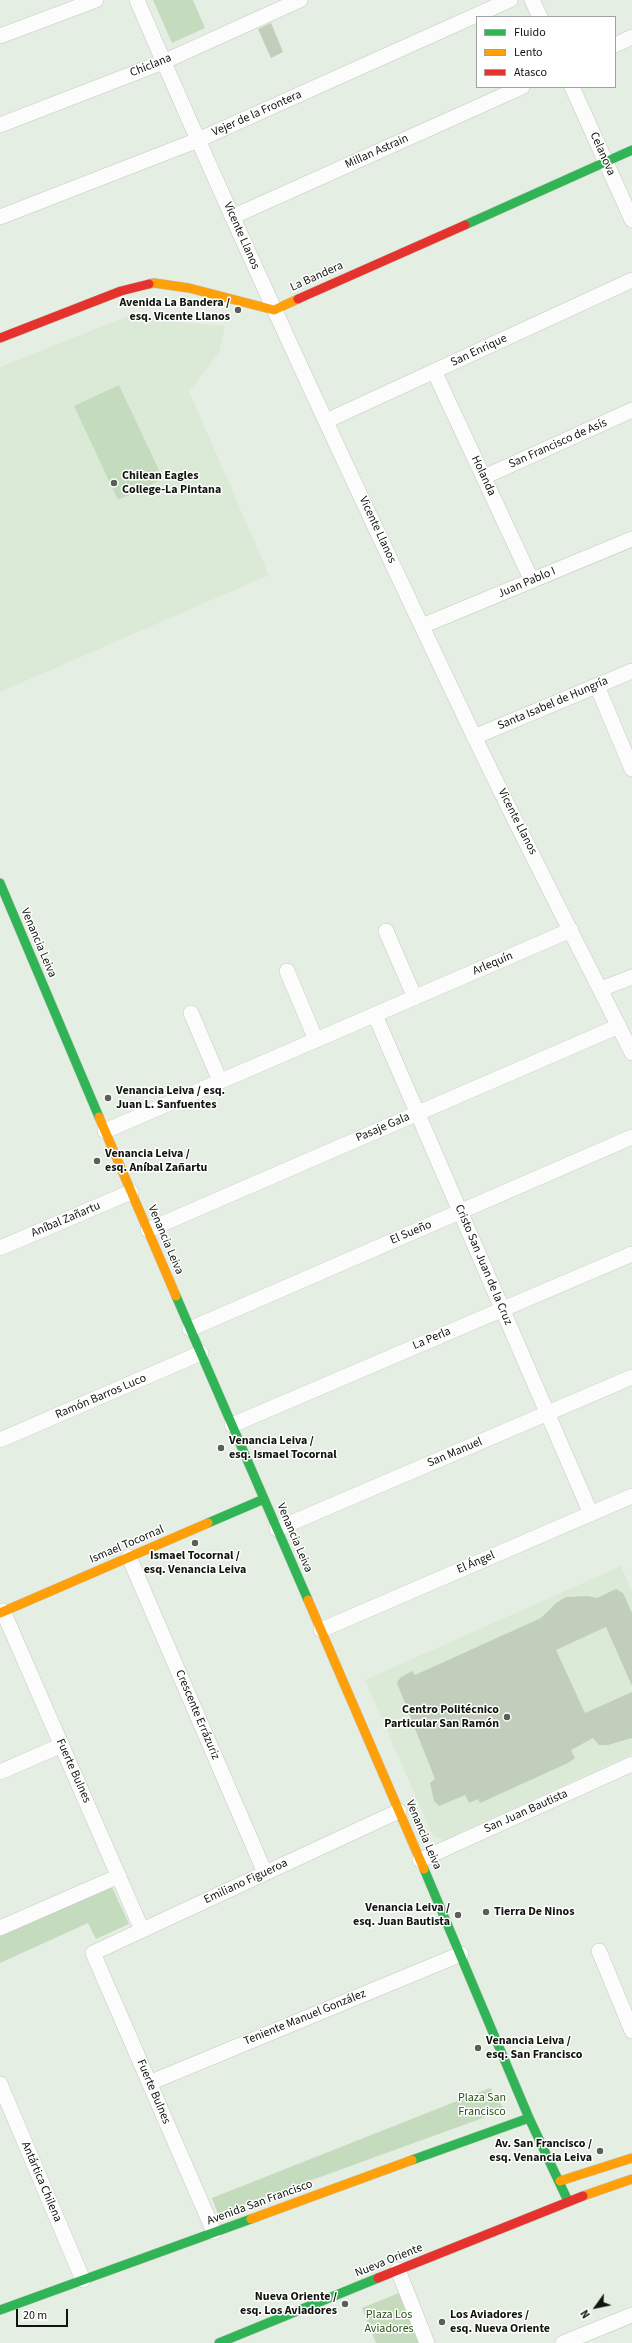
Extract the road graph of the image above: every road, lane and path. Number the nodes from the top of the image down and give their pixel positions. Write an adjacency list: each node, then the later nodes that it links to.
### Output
1 (96, 0): 8 (street)
2 (136, 0): 11 (street, Vicente Llanos)
3 (300, 0): 6 (street, Chiclana)
4 (510, 0): 15 (street, Vejer de la Frontera)
5 (532, 0): 7 (street)
6 (274, 5): 11 (street, Chiclana)
7 (540, 16)
8 (0, 36)
9 (632, 37): 10 (street)
10 (616, 45)
11 (163, 62): 14 (street, Chiclana); 15 (street, Vicente Llanos)
12 (520, 88): 19 (street, Millan Astrain)
13 (572, 88): 17 (street, Celanova)
14 (0, 125)
15 (198, 140): 18 (street, Vejer de la Frontera); 19 (street, Vicente Llanos)
16 (632, 150): 17 (street, La Bandera)
17 (606, 162): 20 (street, Celanova); 22 (street, La Bandera)
18 (0, 217)
19 (232, 218): 22 (street, Vicente Llanos)
20 (632, 220)
21 (632, 280): 24 (street, San Enrique)
22 (274, 310): 23 (street); 26 (street, Vicente Llanos)
23 (0, 338)
24 (434, 371): 26 (street, San Enrique); 27 (street, Holanda)
25 (632, 410): 27 (street, San Francisco de Asís)
26 (326, 421): 30 (street, Vicente Llanos)
27 (484, 477): 29 (street, Holanda)
28 (632, 539): 29 (street, Juan Pablo I)
29 (532, 581): 30 (street, Juan Pablo I)
30 (422, 626): 33 (street, Vicente Llanos)
31 (632, 671): 32 (street, Santa Isabel de Hungría)
32 (597, 686): 33 (street, Santa Isabel de Hungría); 34 (street)
33 (474, 737): 36 (street, Vicente Llanos)
34 (632, 769)
35 (1, 890): 49 (street, Venancia Leiva)
36 (571, 930): 40 (street, Vicente Llanos); 41 (street, Arlequín)
37 (386, 931): 41 (street)
38 (287, 971): 45 (street)
39 (632, 977): 40 (street)
40 (601, 990): 44 (street, Vicente Llanos)
41 (415, 998): 43 (street, Arlequín)
42 (191, 1013): 47 (street)
43 (375, 1015): 45 (street, Arlequín); 48 (street, Cristo San Juan de la Cruz)
44 (619, 1026): 46 (street, Vicente Llanos); 48 (street, Pasaje Gala)
45 (316, 1040): 47 (street, Arlequín)
46 (632, 1053)
47 (220, 1081): 49 (street, Arlequín)
48 (417, 1113): 52 (street, Cristo San Juan de la Cruz); 53 (street, Pasaje Gala)
49 (105, 1131): 51 (street, Venancia Leiva)
50 (632, 1137): 52 (street, El Sueño)
51 (131, 1192): 53 (street, Venancia Leiva); 54 (street, Aníbal Zañartu)
52 (460, 1211): 56 (street, Cristo San Juan de la Cruz); 57 (street, El Sueño)
53 (148, 1230): 57 (street, Venancia Leiva)
54 (0, 1248)
55 (632, 1254): 56 (street, La Perla)
56 (502, 1309): 60 (street, Cristo San Juan de la Cruz); 61 (street, La Perla)
57 (190, 1329): 58 (street, Venancia Leiva)
58 (201, 1353): 61 (street, Venancia Leiva); 62 (street, Ramón Barros Luco)
59 (632, 1377): 60 (street, San Manuel)
60 (547, 1414): 65 (street, Cristo San Juan de la Cruz); 66 (street, San Manuel)
61 (232, 1426): 64 (street, Venancia Leiva)
62 (0, 1440)
63 (632, 1496): 65 (street, El Ángel)
64 (264, 1499): 66 (street, Venancia Leiva); 67 (street, Ismael Tocornal)
65 (591, 1514): 69 (street, El Ángel)
66 (277, 1529): 69 (street, Venancia Leiva)
67 (129, 1557): 68 (street, Ismael Tocornal); 75 (street, Crescente Errázuriz)
68 (2, 1612): 70 (street, Fuerte Bulnes)
69 (321, 1630): 73 (street, Venancia Leiva)
70 (62, 1745): 72 (street); 76 (street, Fuerte Bulnes)
71 (632, 1764): 74 (street, San Juan Bautista)
72 (0, 1772)
73 (399, 1811): 74 (street, Venancia Leiva); 75 (street, Emiliano Figueroa)
74 (420, 1860): 81 (street, Venancia Leiva)
75 (266, 1872): 78 (street, Emiliano Figueroa)
76 (119, 1876): 77 (street); 78 (street, Fuerte Bulnes)
77 (0, 1928)
78 (142, 1930): 80 (street, Emiliano Figueroa)
79 (600, 1951): 82 (street)
80 (93, 1953): 83 (street, Fuerte Bulnes)
81 (461, 1954): 83 (street, Teniente Manuel González); 85 (street, Venancia Leiva)
82 (632, 2031)
83 (149, 2083): 90 (street, Fuerte Bulnes)
84 (0, 2084): 92 (street, Antártica Chilena)
85 (529, 2118): 88 (street, Venancia Leiva); 90 (street, Avenida San Francisco)
86 (632, 2158): 88 (street)
87 (632, 2179): 89 (street)
88 (560, 2181): 89 (street, Venancia Leiva)
89 (568, 2201): 91 (street, Nueva Oriente)
90 (214, 2232): 92 (street, Avenida San Francisco)
91 (398, 2270): 95 (street, Nueva Oriente); 97 (street)
92 (83, 2280): 93 (street, Avenida San Francisco)
93 (0, 2310)
94 (632, 2315): 98 (street)
95 (238, 2339): 96 (street, Nueva Oriente)
96 (218, 2343)
97 (427, 2343)
98 (563, 2343)

